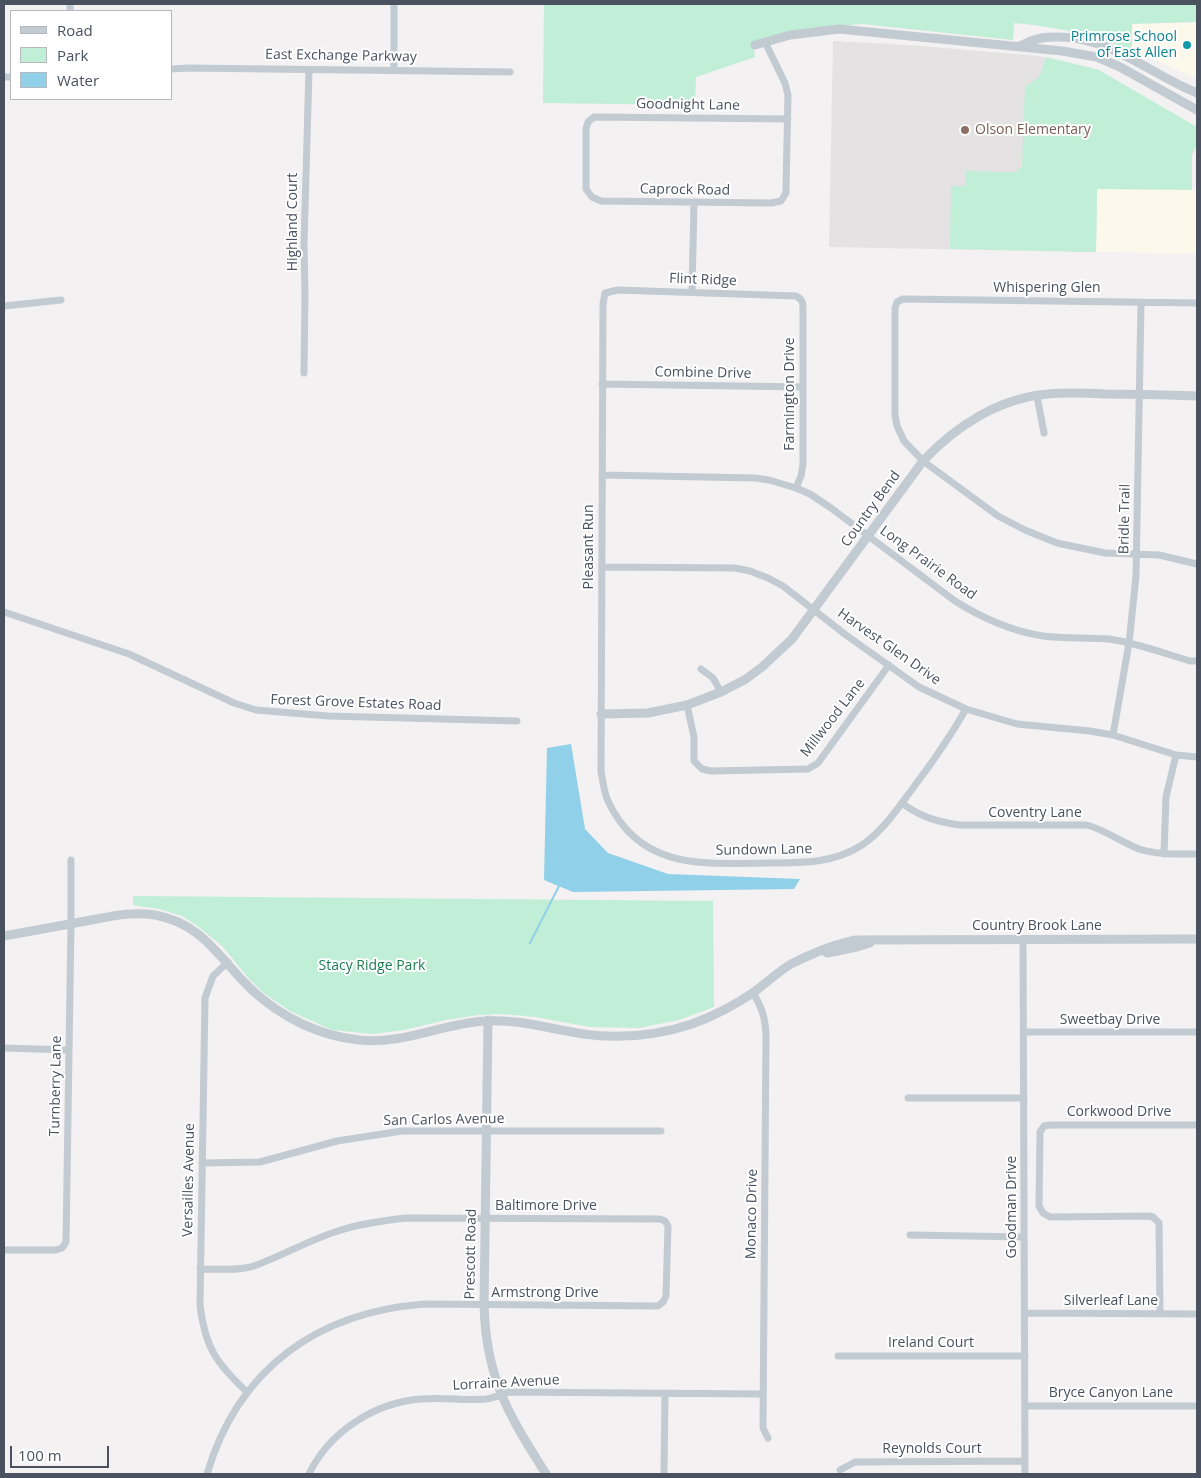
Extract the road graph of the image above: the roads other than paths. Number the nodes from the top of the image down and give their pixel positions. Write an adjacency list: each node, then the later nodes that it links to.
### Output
1 (394, 4): 8 (street)
2 (765, 42): 3 (street); 4 (street); 13 (street)
3 (755, 45)
4 (1020, 46): 5 (street); 10 (street)
5 (1138, 62): 10 (street); 11 (street)
6 (172, 69): 7 (street, East Exchange Parkway)
7 (309, 70): 8 (street, East Exchange Parkway); 23 (street, Highland Court)
8 (394, 71): 9 (street, East Exchange Parkway)
9 (510, 72)
10 (1130, 72): 12 (street)
11 (1197, 93)
12 (1197, 110)
13 (788, 119): 14 (street, Goodnight Lane); 15 (street, Caprock Road)
14 (590, 195): 15 (street, Caprock Road)
15 (694, 202): 16 (street)
16 (692, 292): 17 (street, Flint Ridge); 18 (street, Flint Ridge)
17 (605, 293): 24 (street, Pleasant Run)
18 (801, 299): 25 (street, Farmington Drive)
19 (61, 300): 22 (street)
20 (1141, 302): 21 (street, Whispering Glen); 26 (street, Bridle Trail); 30 (street, Whispering Glen)
21 (1197, 303)
22 (4, 306)
23 (304, 373)
24 (602, 384): 25 (street, Combine Drive); 31 (street, Pleasant Run)
25 (803, 387): 32 (street, Farmington Drive)
26 (1140, 394): 27 (street, Country Bend); 28 (street, Country Bend); 34 (street, Bridle Trail)
27 (1037, 396): 29 (street); 30 (street, Country Bend)
28 (1197, 396)
29 (1044, 433)
30 (923, 461): 33 (street, Country Bend); 34 (street)
31 (602, 475): 32 (street, Long Prairie Road); 36 (street, Pleasant Run)
32 (796, 488): 33 (street, Long Prairie Road)
33 (869, 536): 37 (street, Country Bend); 39 (street, Long Prairie Road)
34 (1137, 554): 35 (street); 39 (street, Bridle Trail)
35 (1197, 564)
36 (602, 567): 37 (street, Harvest Glen Drive); 46 (street, Pleasant Run)
37 (814, 610): 41 (street, Harvest Glen Drive); 43 (street, Country Bend)
38 (4, 612): 47 (street, Forest Grove Estates Road)
39 (1129, 643): 40 (street, Long Prairie Road); 48 (street, Bridle Trail)
40 (1197, 661)
41 (889, 666): 44 (street, Millwood Lane); 45 (street, Harvest Glen Drive)
42 (701, 669): 43 (street)
43 (721, 692): 44 (street, Country Bend)
44 (687, 705): 46 (street, Country Bend)
45 (966, 710): 48 (street, Harvest Glen Drive); 52 (street, Sundown Lane)
46 (601, 714): 51 (street, Pleasant Run)
47 (517, 721)
48 (1113, 735): 49 (street, Harvest Glen Drive)
49 (1176, 755): 50 (street, Harvest Glen Drive); 53 (street)
50 (1197, 757)
51 (608, 800): 52 (street, Sundown Lane)
52 (902, 803): 53 (street, Coventry Lane)
53 (1164, 854): 54 (street, Coventry Lane)
54 (1197, 854)
55 (71, 860): 56 (street, Turnberry Lane)
56 (72, 924): 57 (street, Country Brook Lane); 60 (street, Country Brook Lane); 66 (street, Turnberry Lane)
57 (4, 936)
58 (1197, 939): 59 (street, Country Brook Lane)
59 (1024, 940): 61 (street, Country Brook Lane); 63 (street, Goodman Drive)
60 (228, 962): 62 (street, Country Brook Lane); 72 (street, Versailles Avenue)
61 (753, 993): 62 (street, Country Brook Lane); 87 (street, Monaco Drive)
62 (488, 1020): 70 (street, Prescott Road)
63 (1024, 1032): 64 (street, Sweetbay Drive); 68 (street, Goodman Drive)
64 (1197, 1032)
65 (4, 1048): 66 (street)
66 (69, 1050): 76 (street, Turnberry Lane)
67 (908, 1098): 68 (street)
68 (1024, 1098): 75 (street, Goodman Drive)
69 (1197, 1125): 81 (street, Corkwood Drive)
70 (486, 1130): 71 (street, San Carlos Avenue); 72 (street, San Carlos Avenue); 73 (street, Prescott Road)
71 (661, 1132)
72 (202, 1163): 77 (street, Versailles Avenue)
73 (485, 1218): 77 (street, Baltimore Drive); 78 (street, Baltimore Drive); 79 (street, Prescott Road)
74 (910, 1235): 75 (street)
75 (1024, 1237): 80 (street, Goodman Drive)
76 (4, 1250)
77 (200, 1269): 85 (street, Versailles Avenue)
78 (662, 1304): 79 (street, Armstrong Drive)
79 (484, 1305): 85 (street, Armstrong Drive); 88 (street, Prescott Road)
80 (1025, 1313): 81 (street, Silverleaf Lane); 84 (street, Goodman Drive)
81 (1160, 1314): 82 (street, Silverleaf Lane)
82 (1197, 1314)
83 (838, 1356): 84 (street, Ireland Court)
84 (1025, 1356): 89 (street, Goodman Drive)
85 (247, 1392): 94 (street, Armstrong Drive)
86 (665, 1393): 87 (street, Lorraine Avenue); 88 (street, Lorraine Avenue); 97 (street)
87 (763, 1394): 91 (street, Monaco Drive)
88 (500, 1395): 95 (street, Lorraine Avenue); 96 (street, Prescott Road)
89 (1025, 1406): 90 (street, Bryce Canyon Lane); 92 (street, Goodman Drive)
90 (1197, 1406)
91 (768, 1438)
92 (1025, 1461): 93 (street, Reynolds Court); 98 (street, Goodman Drive)
93 (840, 1470)
94 (207, 1474)
95 (309, 1474)
96 (546, 1474)
97 (664, 1474)
98 (1025, 1474)

